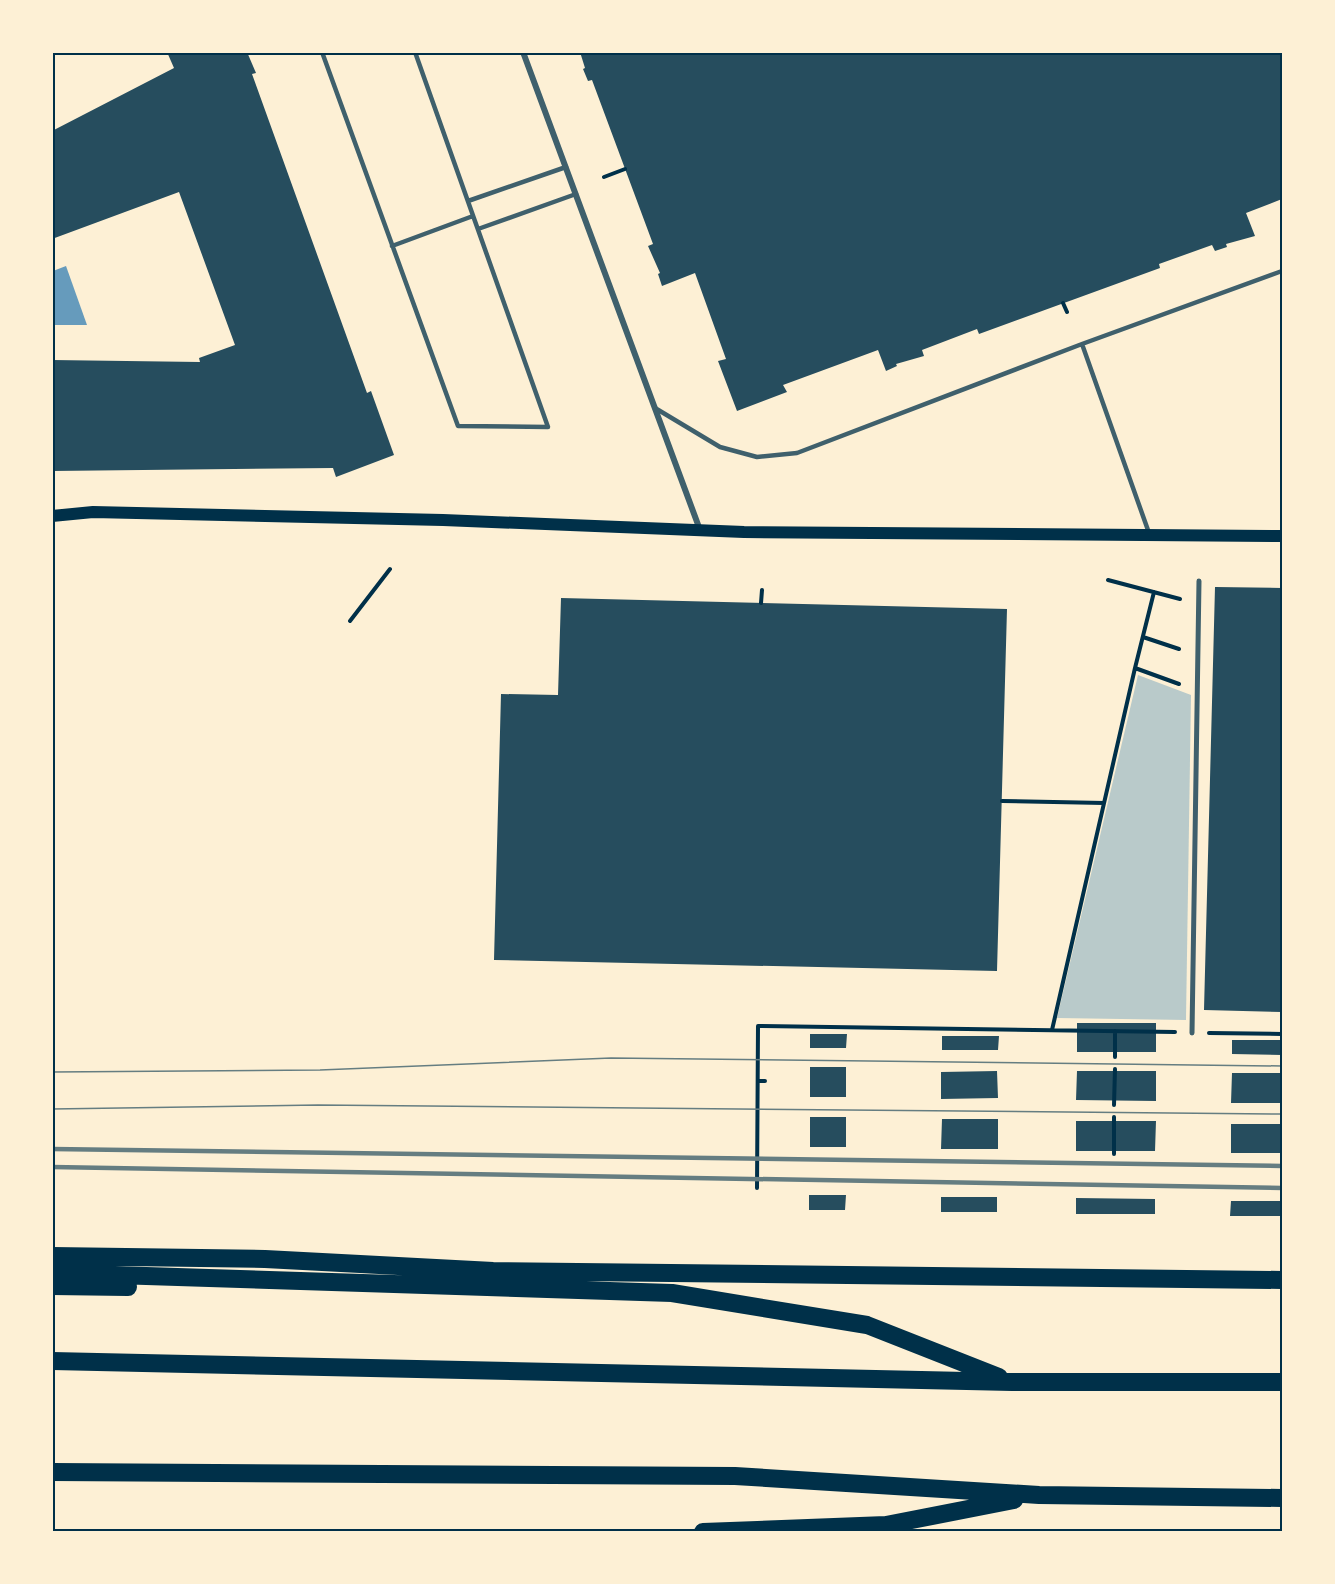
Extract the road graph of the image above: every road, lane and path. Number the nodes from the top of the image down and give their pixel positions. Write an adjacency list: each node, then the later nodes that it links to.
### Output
1 (322, 52): 11 (lane)
2 (415, 52): 8 (lane)
3 (523, 52): 4 (street)
4 (566, 167): 7 (street); 8 (lane)
5 (625, 169): 6 (path)
6 (604, 177)
7 (576, 194): 10 (lane); 16 (street)
8 (468, 201): 9 (lane)
9 (473, 216): 10 (lane); 11 (lane)
10 (478, 229): 11 (lane)
11 (392, 246)
12 (1282, 271): 15 (lane)
13 (1063, 303): 14 (path)
14 (1067, 312)
15 (1082, 344): 16 (lane); 19 (lane)
16 (655, 408): 18 (street)
17 (52, 516): 18 (main road)
18 (700, 530): 19 (main road)
19 (1149, 534): 20 (main road)
20 (1282, 536)
21 (390, 569): 28 (path)
22 (1108, 580): 25 (path)
23 (1198, 581): 27 (street)
24 (762, 590): 26 (path)
25 (1154, 591): 27 (path); 29 (path)
26 (761, 603)
27 (1198, 604): 32 (street)
28 (350, 621)
29 (1143, 637): 30 (path); 31 (path)
30 (1163, 644)
31 (1135, 668): 32 (path); 34 (path)
32 (1196, 691): 37 (street)
33 (1002, 801): 34 (path)
34 (1104, 803): 35 (path)
35 (1052, 1030): 36 (path); 41 (path)
36 (1115, 1031): 37 (path); 39 (path)
37 (1192, 1033): 38 (path)
38 (1282, 1034)
39 (1115, 1058)
40 (1115, 1069): 43 (path)
41 (758, 1081): 42 (path); 46 (path)
42 (765, 1081)
43 (1114, 1105)
44 (1114, 1117): 45 (path)
45 (1114, 1154)
46 (756, 1188)
47 (52, 1256): 48 (highway)
48 (493, 1271): 50 (highway); 51 (highway)
49 (52, 1273): 53 (highway)
50 (1282, 1280)
51 (52, 1286)
52 (52, 1361): 53 (highway)
53 (1012, 1382): 54 (highway)
54 (1282, 1382)
55 (52, 1472): 56 (highway)
56 (1039, 1495): 57 (highway); 58 (highway)
57 (1282, 1498)
58 (703, 1532)

